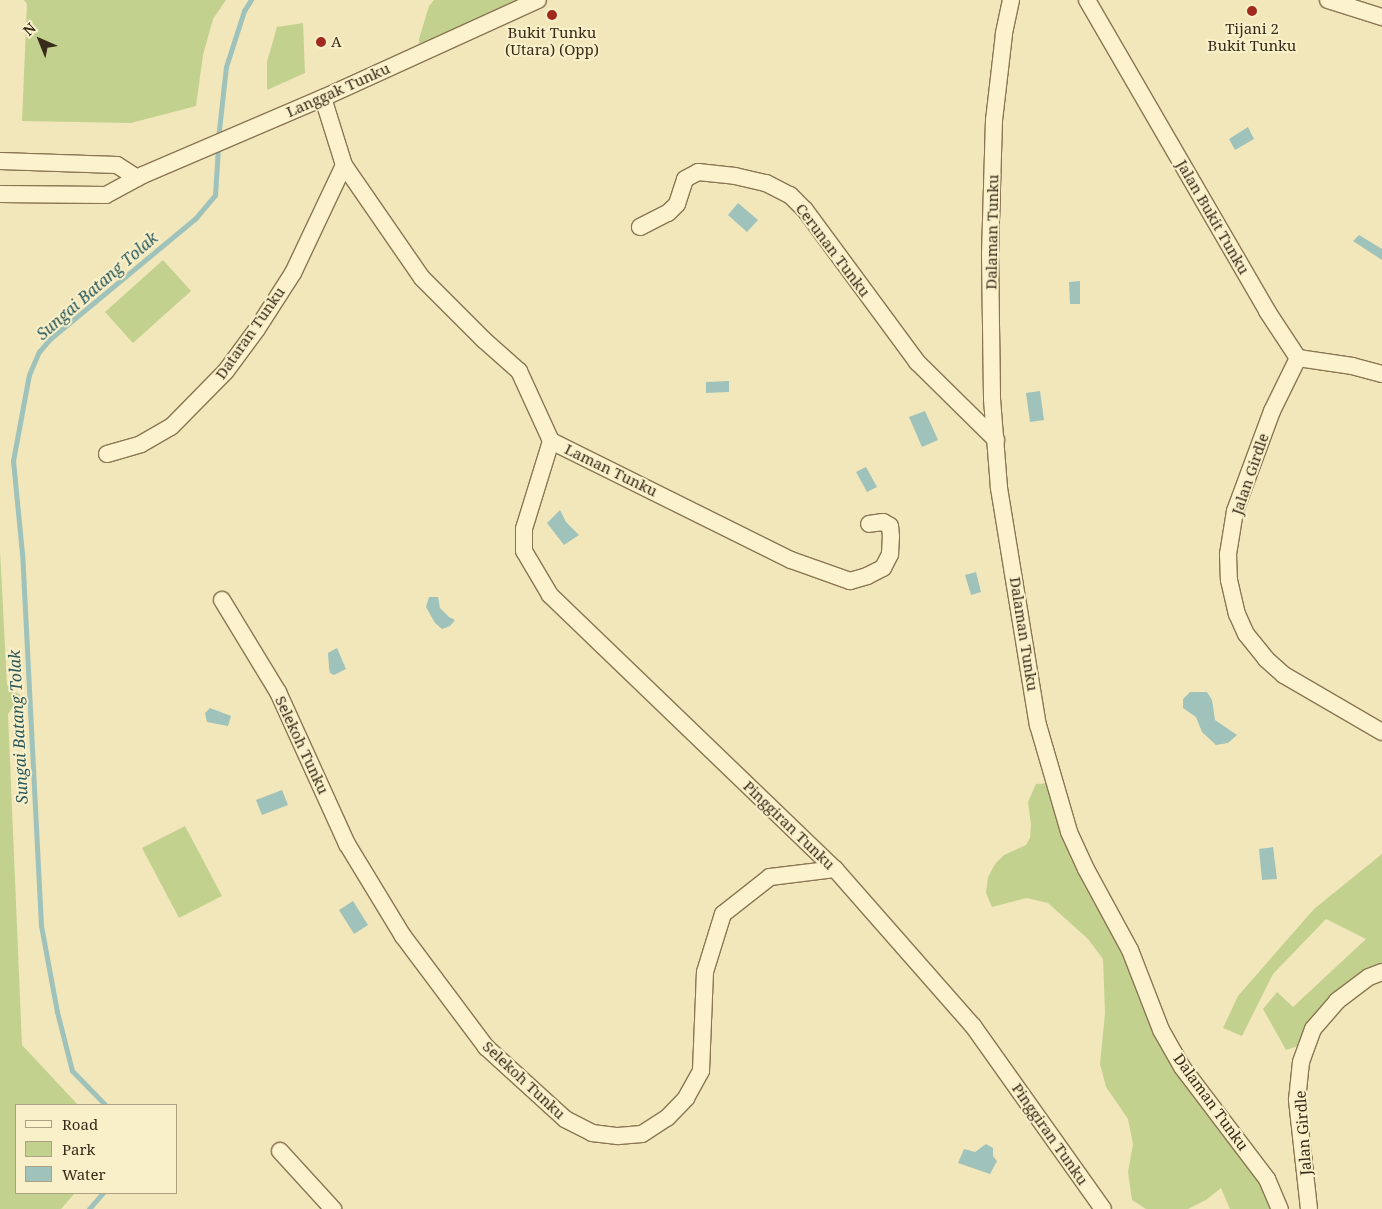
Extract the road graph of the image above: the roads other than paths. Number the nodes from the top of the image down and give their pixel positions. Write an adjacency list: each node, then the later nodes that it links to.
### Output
1 (538, 0): 6 (street, Langgak Tunku)
2 (1011, 0): 14 (street, Dalaman Tunku)
3 (1087, 0): 12 (street, Jalan Bukit Tunku)
4 (1328, 0): 5 (street)
5 (1382, 17)
6 (322, 98): 8 (street, Laman Tunku); 9 (street, Langgak Tunku)
7 (0, 161): 9 (street)
8 (344, 165): 15 (street, Laman Tunku); 16 (street, Dataran Tunku)
9 (137, 178): 10 (street, Langgak Tunku)
10 (0, 194)
11 (640, 227): 14 (street, Cerunan Tunku)
12 (1298, 358): 13 (street); 19 (street, Jalan Girdle)
13 (1382, 374)
14 (996, 440): 25 (street, Dalaman Tunku)
15 (551, 441): 17 (street, Laman Tunku); 20 (street, Pinggiran Tunku)
16 (107, 454)
17 (869, 524)
18 (222, 600): 20 (street, Selekoh Tunku)
19 (1382, 732)
20 (835, 869): 24 (street, Pinggiran Tunku)
21 (1382, 972): 26 (street, Jalan Girdle)
22 (280, 1151): 23 (street)
23 (333, 1209)
24 (1103, 1209)
25 (1280, 1209)
26 (1308, 1209)

